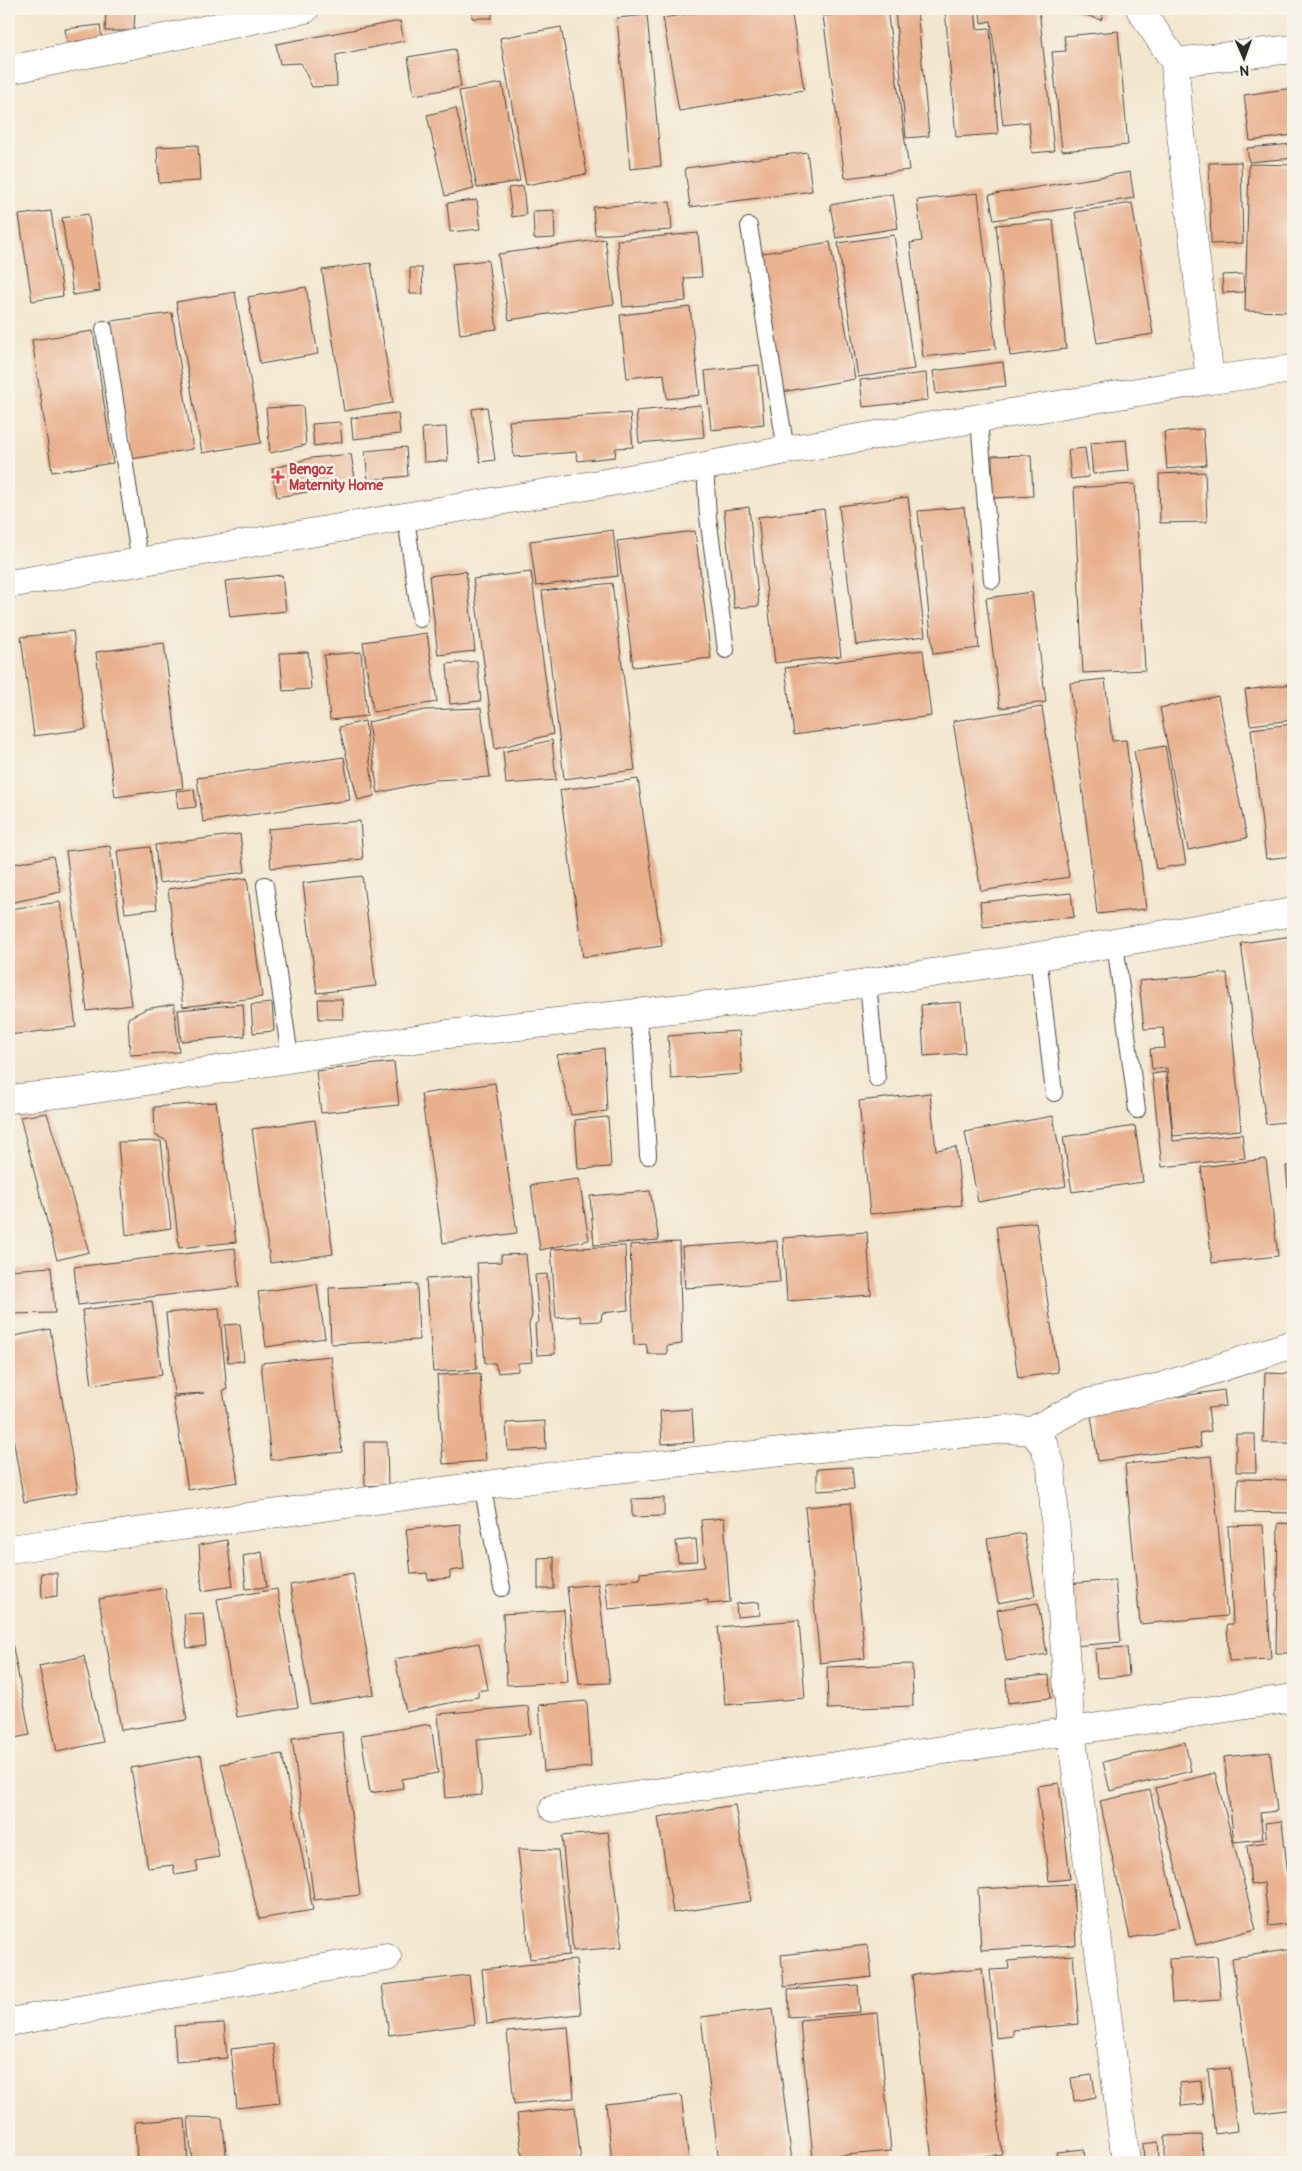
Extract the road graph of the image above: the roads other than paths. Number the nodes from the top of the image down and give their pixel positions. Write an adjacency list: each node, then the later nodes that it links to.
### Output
1 (305, 9): 5 (street)
2 (1140, 9): 4 (street)
3 (1293, 49): 4 (street)
4 (1175, 62): 9 (street)
5 (9, 70)
6 (749, 226): 11 (lane)
7 (104, 329): 14 (lane)
8 (1293, 369): 9 (street)
9 (1210, 380): 10 (street)
10 (979, 419): 11 (street); 15 (lane)
11 (786, 450): 12 (street)
12 (705, 466): 13 (street); 18 (lane)
13 (406, 518): 14 (street); 17 (lane)
14 (140, 563): 16 (street)
15 (992, 580)
16 (9, 584)
17 (420, 619)
18 (726, 650)
19 (265, 885): 25 (lane)
20 (1293, 912): 21 (street)
21 (1115, 943): 22 (street); 29 (lane)
22 (1038, 956): 23 (street); 27 (lane)
23 (868, 983): 24 (street); 26 (lane)
24 (636, 1013): 25 (street); 30 (lane)
25 (290, 1058): 28 (street)
26 (877, 1080)
27 (1054, 1093)
28 (9, 1099)
29 (1136, 1110)
30 (648, 1156)
31 (1293, 1344): 32 (street)
32 (1032, 1431): 33 (street); 37 (street)
33 (482, 1485): 34 (street); 35 (lane)
34 (9, 1549)
35 (502, 1588)
36 (1293, 1698): 37 (street)
37 (1071, 1731): 38 (street); 41 (street)
38 (554, 1808)
39 (387, 1957): 40 (street)
40 (9, 2022)
41 (1126, 2162)

